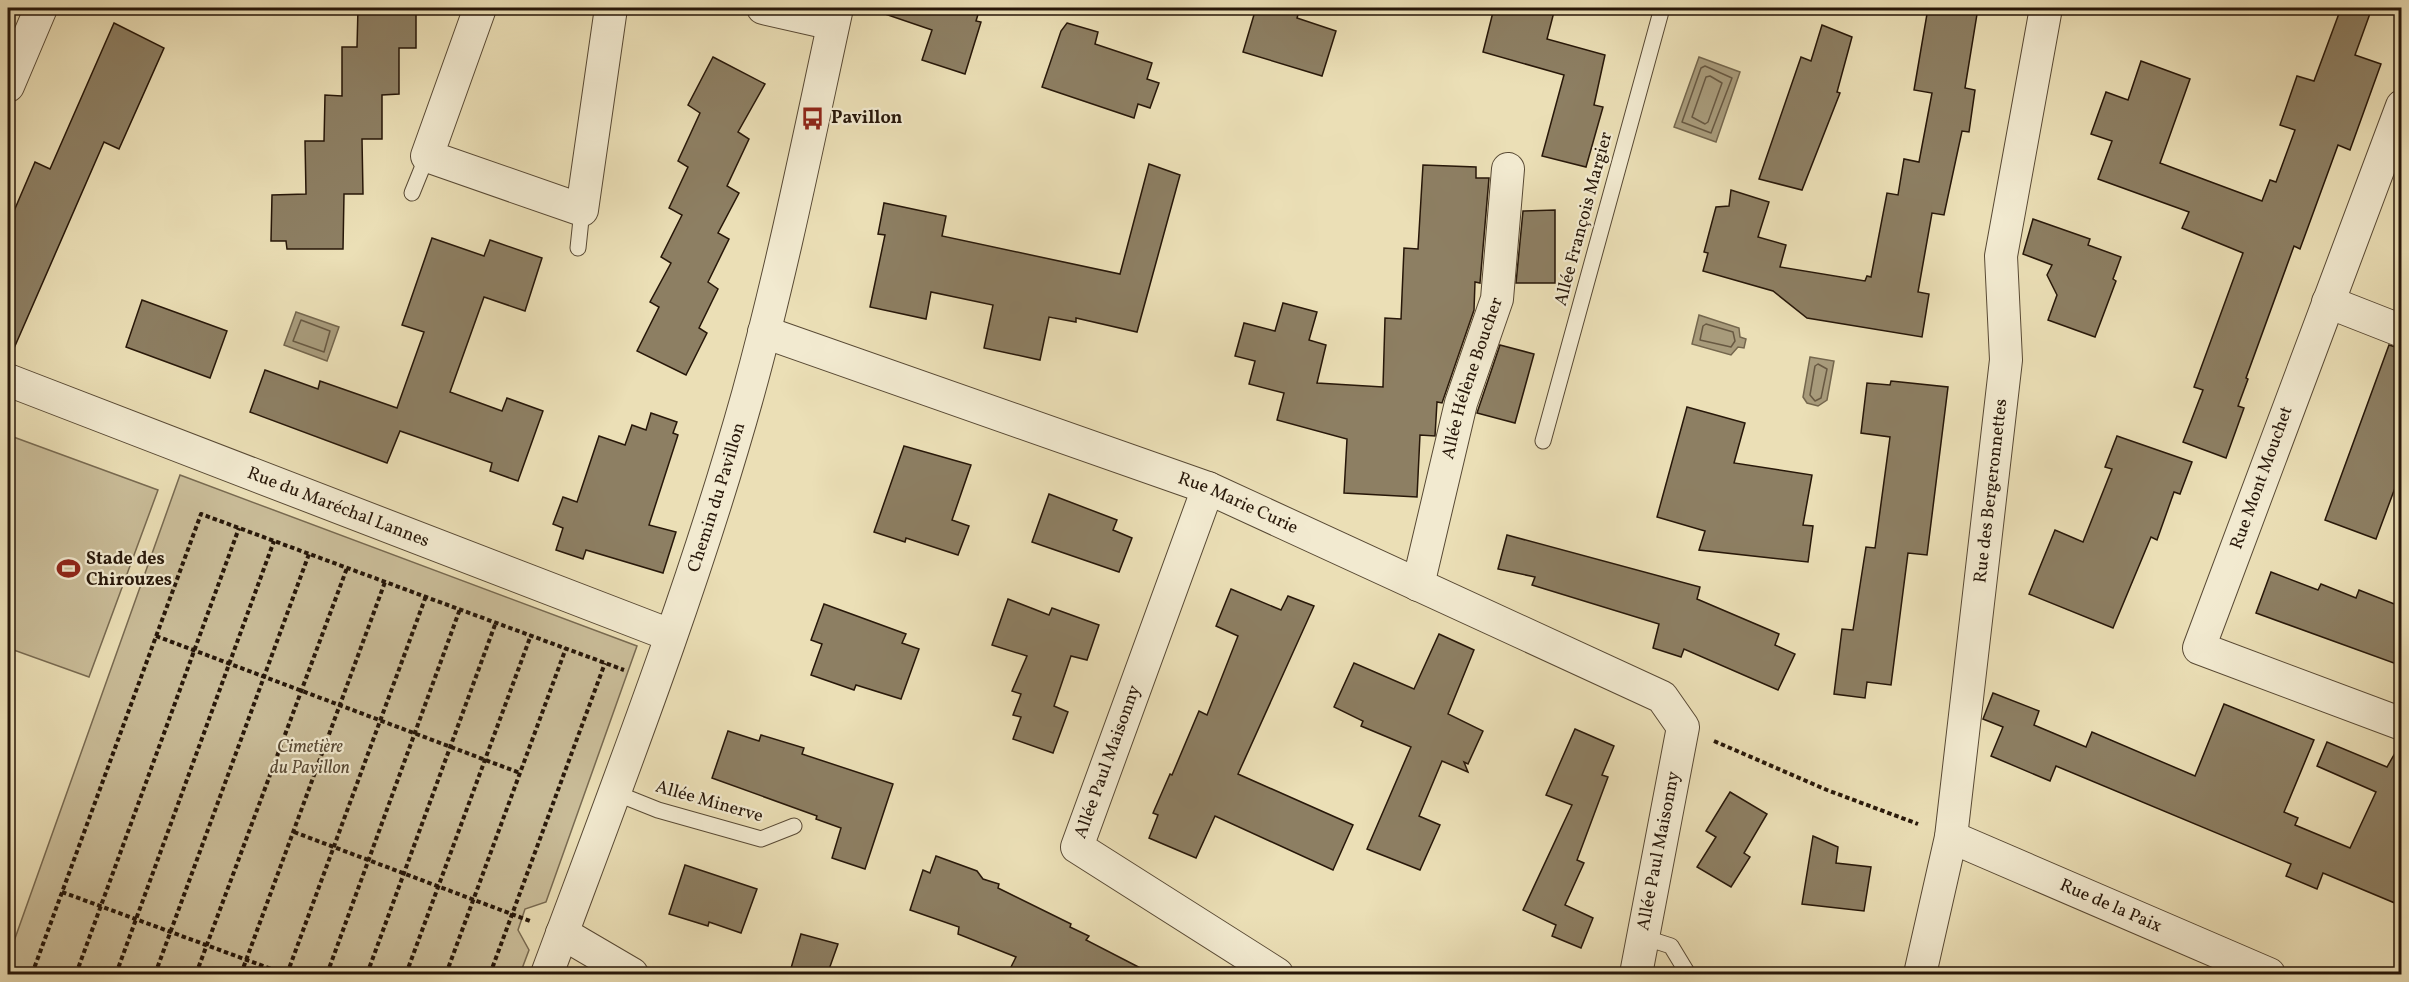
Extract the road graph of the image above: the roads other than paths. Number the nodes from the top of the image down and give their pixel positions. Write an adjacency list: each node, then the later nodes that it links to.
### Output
1 (42, 8): 8 (street)
2 (480, 8): 10 (street)
3 (611, 8): 13 (street)
4 (763, 8): 7 (street)
5 (1662, 8): 19 (lane, Allée François Margier)
6 (2046, 8): 27 (street, Rue des Bergeronnettes)
7 (835, 16): 17 (street, Chemin du Pavillon)
8 (8, 86)
9 (2402, 106): 15 (street, Rue Mont Mouchet)
10 (427, 156): 12 (lane); 13 (street)
11 (1508, 169): 21 (street, Allée Hélène Boucher)
12 (412, 193)
13 (582, 210): 14 (lane)
14 (578, 248)
15 (2328, 302): 16 (street); 23 (street, Rue Mont Mouchet)
16 (2402, 330)
17 (764, 332): 20 (street, Rue Marie Curie); 22 (street, Chemin du Pavillon)
18 (8, 380): 22 (street, Rue du Maréchal Lannes)
19 (1543, 441)
20 (1208, 488): 21 (street, Rue Marie Curie); 32 (street, Allée Paul Maisonny)
21 (1418, 585): 24 (street, Rue Marie Curie)
22 (670, 635): 25 (street, Chemin du Pavillon)
23 (2402, 724)
24 (1683, 727): 29 (street, Allée Paul Maisonny)
25 (613, 792): 26 (lane, Allée Minerve); 28 (street, Chemin du Pavillon)
26 (794, 826)
27 (1951, 837): 35 (street, Rue des Bergeronnettes); 36 (street, Rue de la Paix)
28 (562, 933): 30 (street, Chemin du Pavillon); 31 (street)
29 (1643, 937): 33 (street, Allée Paul Maisonny); 34 (lane)
30 (547, 975)
31 (632, 975)
32 (1277, 975)
33 (1635, 975)
34 (1688, 975)
35 (1920, 975)
36 (2269, 975)

